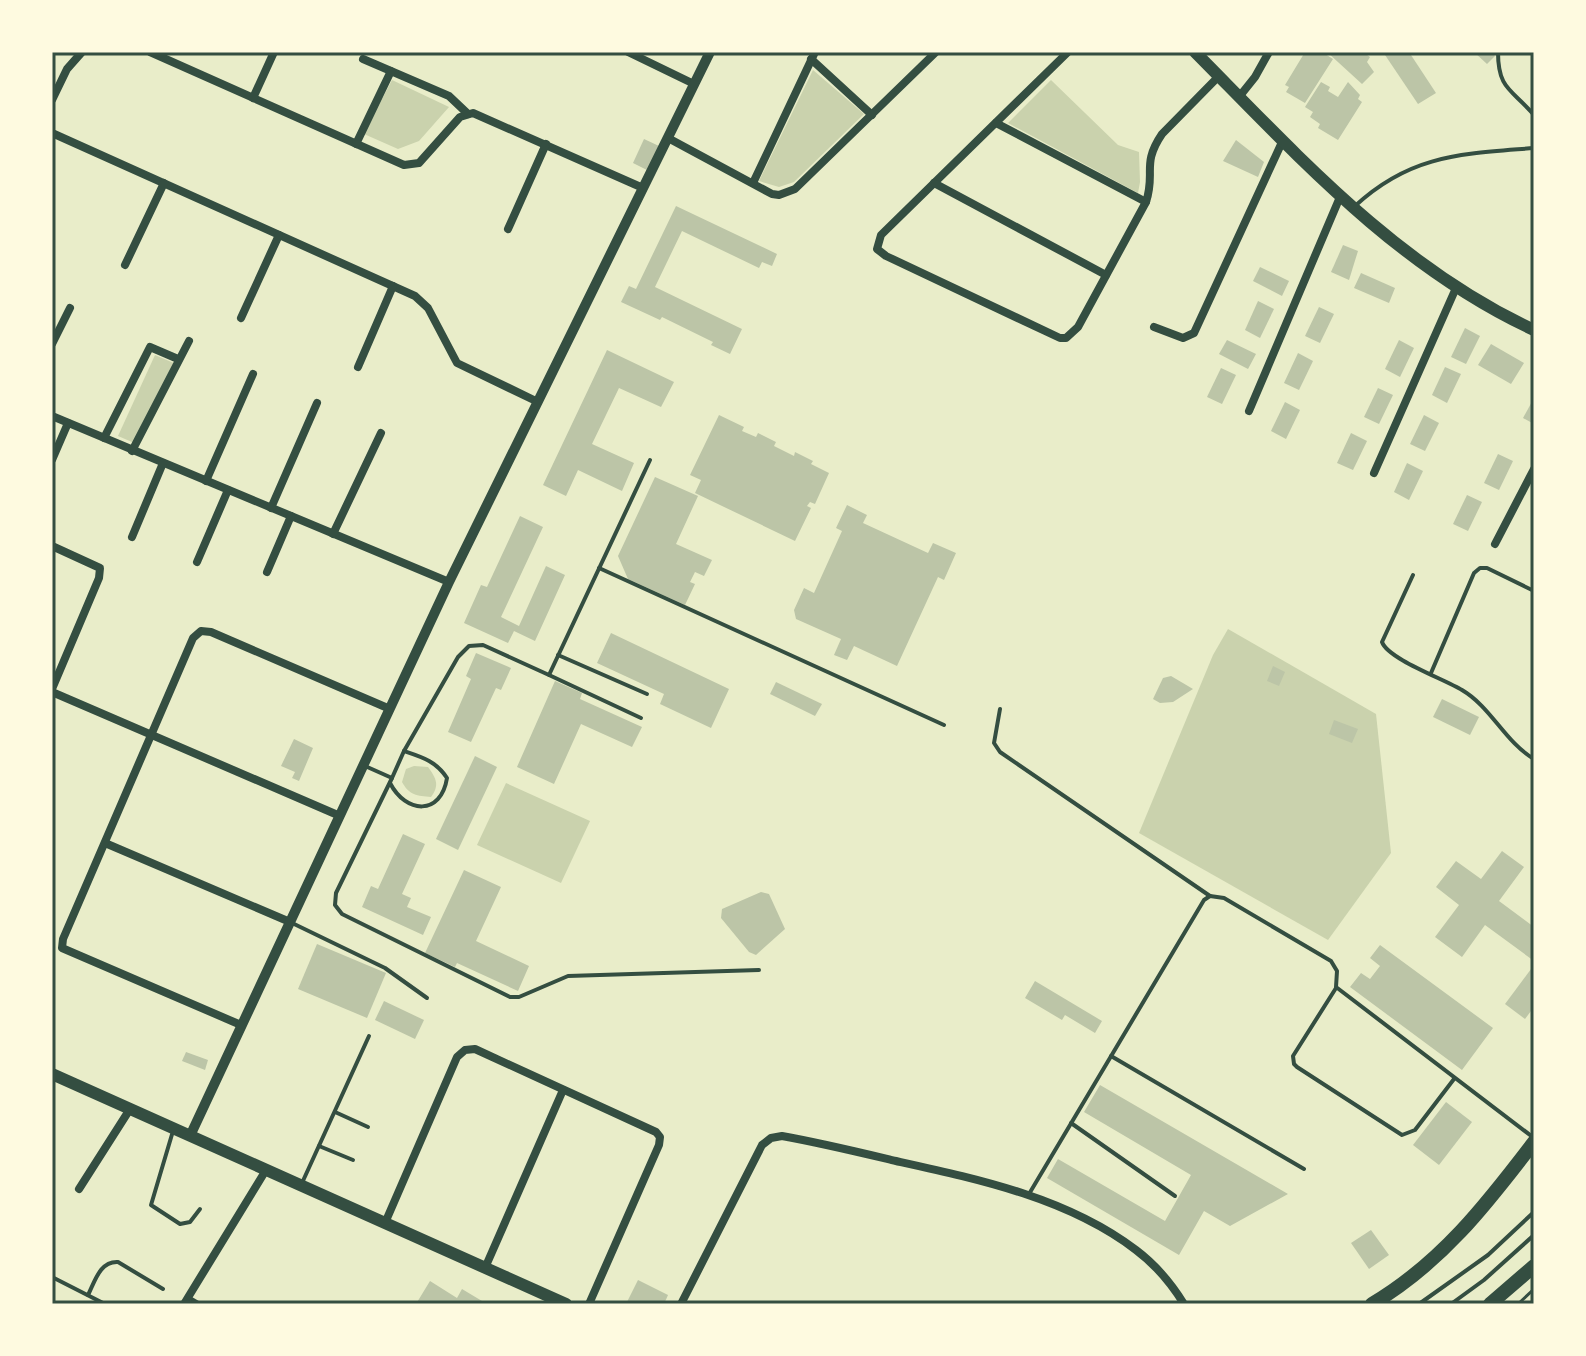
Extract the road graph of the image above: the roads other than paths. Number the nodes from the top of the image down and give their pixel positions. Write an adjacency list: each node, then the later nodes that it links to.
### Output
1 (82, 52): 18 (street)
2 (150, 52): 17 (street)
3 (274, 52): 17 (street)
4 (628, 52): 15 (street)
5 (710, 52): 15 (street)
6 (1068, 52): 22 (street)
7 (1195, 52): 14 (main road)
8 (1269, 52): 16 (street)
9 (1498, 52): 21 (lane)
10 (933, 53): 20 (street)
11 (813, 55): 20 (street); 30 (street)
12 (363, 59): 13 (street)
13 (391, 71): 19 (street); 26 (street)
14 (1219, 76): 16 (main road); 34 (street)
15 (694, 84): 24 (street)
16 (1239, 97): 25 (main road)
17 (253, 98): 26 (street)
18 (52, 100)
19 (468, 114): 26 (street); 27 (street)
20 (872, 115): 30 (street)
21 (1534, 115)
22 (996, 123): 31 (street); 34 (street)
23 (52, 133): 29 (street)
24 (668, 138): 30 (street); 32 (street)
25 (1283, 140): 33 (main road); 44 (street)
26 (356, 144)
27 (546, 144): 32 (street); 36 (street)
28 (1534, 148): 35 (lane)
29 (164, 183): 37 (street); 38 (street)
30 (753, 183)
31 (934, 183): 39 (street); 39 (street)
32 (643, 188): 51 (street)
33 (1340, 197): 35 (main road); 53 (street)
34 (1146, 202): 39 (street)
35 (1352, 208): 41 (main road)
36 (508, 229)
37 (279, 235): 40 (street); 43 (street)
38 (125, 265)
39 (1106, 275)
40 (393, 286): 49 (street); 51 (street)
41 (1456, 288): 45 (main road); 63 (street)
42 (70, 308): 47 (street)
43 (241, 318)
44 (1154, 327)
45 (1534, 330)
46 (189, 341): 48 (street)
47 (52, 344)
48 (178, 359): 57 (street); 58 (street)
49 (358, 367)
50 (253, 374): 64 (street)
51 (538, 402): 76 (street)
52 (317, 403): 66 (street)
53 (1249, 411)
54 (52, 416): 55 (street)
55 (68, 423): 57 (street); 59 (street)
56 (381, 433): 68 (street)
57 (104, 438): 58 (street)
58 (132, 451): 61 (street)
59 (52, 460)
60 (650, 460): 73 (lane)
61 (163, 463): 64 (street); 69 (street)
62 (1534, 469): 70 (street)
63 (1374, 473)
64 (206, 481): 65 (street)
65 (228, 490): 66 (street); 72 (street)
66 (271, 508): 67 (street)
67 (291, 516): 68 (street); 74 (street)
68 (333, 534): 76 (street)
69 (132, 537)
70 (1495, 544)
71 (52, 546): 81 (street)
72 (197, 562)
73 (599, 568): 78 (lane); 86 (lane)
74 (267, 572)
75 (1413, 575): 79 (lane)
76 (449, 582): 83 (street)
77 (1534, 591): 79 (lane)
78 (558, 655): 80 (lane); 82 (lane)
79 (1431, 673): 89 (lane)
80 (549, 675): 85 (lane); 88 (lane)
81 (52, 691): 87 (street)
82 (647, 694)
83 (390, 709): 87 (street); 90 (street)
84 (1000, 709): 94 (lane)
85 (641, 718)
86 (944, 725)
87 (151, 736): 92 (street); 93 (street)
88 (404, 751): 91 (lane); 91 (lane)
89 (1534, 759)
90 (363, 765): 91 (lane); 92 (street)
91 (391, 781): 96 (lane)
92 (340, 816): 95 (street)
93 (105, 843): 95 (street); 99 (street)
94 (1210, 896): 97 (lane); 101 (lane)
95 (290, 922): 98 (lane); 99 (street)
96 (759, 970)
97 (1336, 987): 103 (lane); 103 (lane)
98 (427, 998)
99 (241, 1025): 110 (street)
100 (369, 1036): 106 (lane)
101 (1111, 1056): 107 (lane); 114 (lane)
102 (52, 1074): 105 (main road)
103 (1454, 1079): 111 (lane)
104 (563, 1090): 122 (street); 125 (street); 133 (street)
105 (130, 1109): 109 (main road); 117 (street)
106 (335, 1112): 108 (lane); 112 (lane)
107 (1071, 1123): 118 (lane); 119 (lane)
108 (368, 1127)
109 (174, 1129): 110 (main road); 120 (lane)
110 (190, 1136): 115 (main road)
111 (1534, 1140): 136 (main road)
112 (319, 1146): 113 (lane); 116 (lane)
113 (353, 1160)
114 (1304, 1169)
115 (266, 1170): 116 (main road); 129 (street)
116 (301, 1186): 122 (main road)
117 (79, 1189)
118 (1027, 1196): 134 (street); 135 (street)
119 (1175, 1196)
120 (200, 1209)
121 (1534, 1212): 137 (lane)
122 (385, 1223): 125 (main road)
123 (1534, 1235): 138 (lane)
124 (1534, 1266): 139 (main road)
125 (485, 1268): 130 (main road)
126 (52, 1277): 128 (lane)
127 (163, 1289): 128 (lane)
128 (88, 1295): 131 (lane)
129 (186, 1301): 132 (lane)
130 (557, 1302)
131 (105, 1304)
132 (200, 1304)
133 (589, 1304)
134 (681, 1304)
135 (1184, 1304)
136 (1372, 1304)
137 (1419, 1304)
138 (1451, 1304)
139 (1490, 1304)

